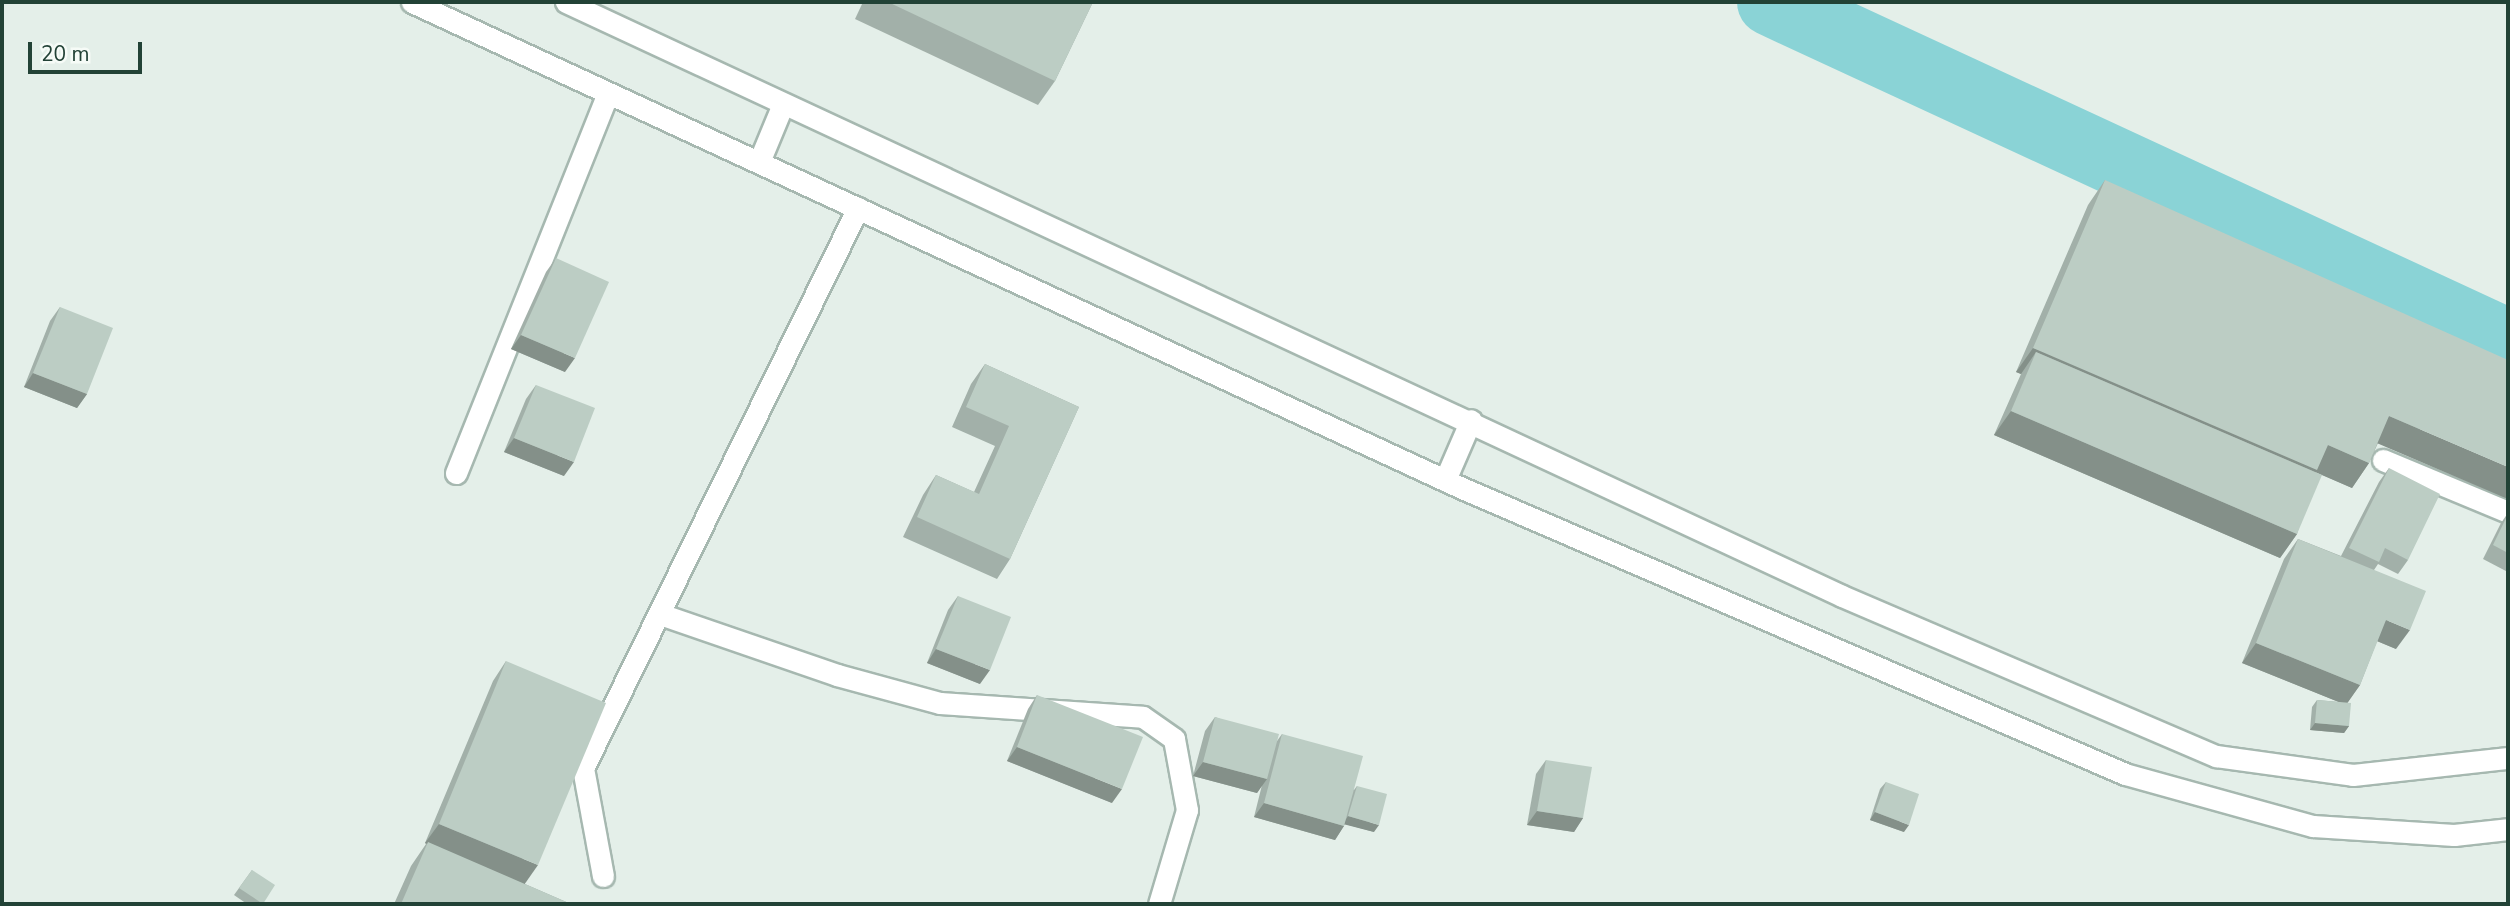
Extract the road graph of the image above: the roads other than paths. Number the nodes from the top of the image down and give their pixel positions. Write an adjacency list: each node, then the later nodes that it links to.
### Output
1 (412, 2): 3 (street)
2 (566, 2): 4 (street)
3 (608, 93): 5 (street); 9 (street)
4 (781, 110): 5 (street); 7 (street)
5 (762, 152): 6 (street)
6 (858, 208): 10 (street); 12 (street)
7 (1469, 425): 10 (street); 13 (street)
8 (2383, 460): 11 (street)
9 (456, 473)
10 (1445, 480): 14 (street)
11 (2508, 512)
12 (660, 614): 15 (street); 16 (street)
13 (2508, 758)
14 (2508, 830)
15 (603, 876)
16 (1159, 904)

